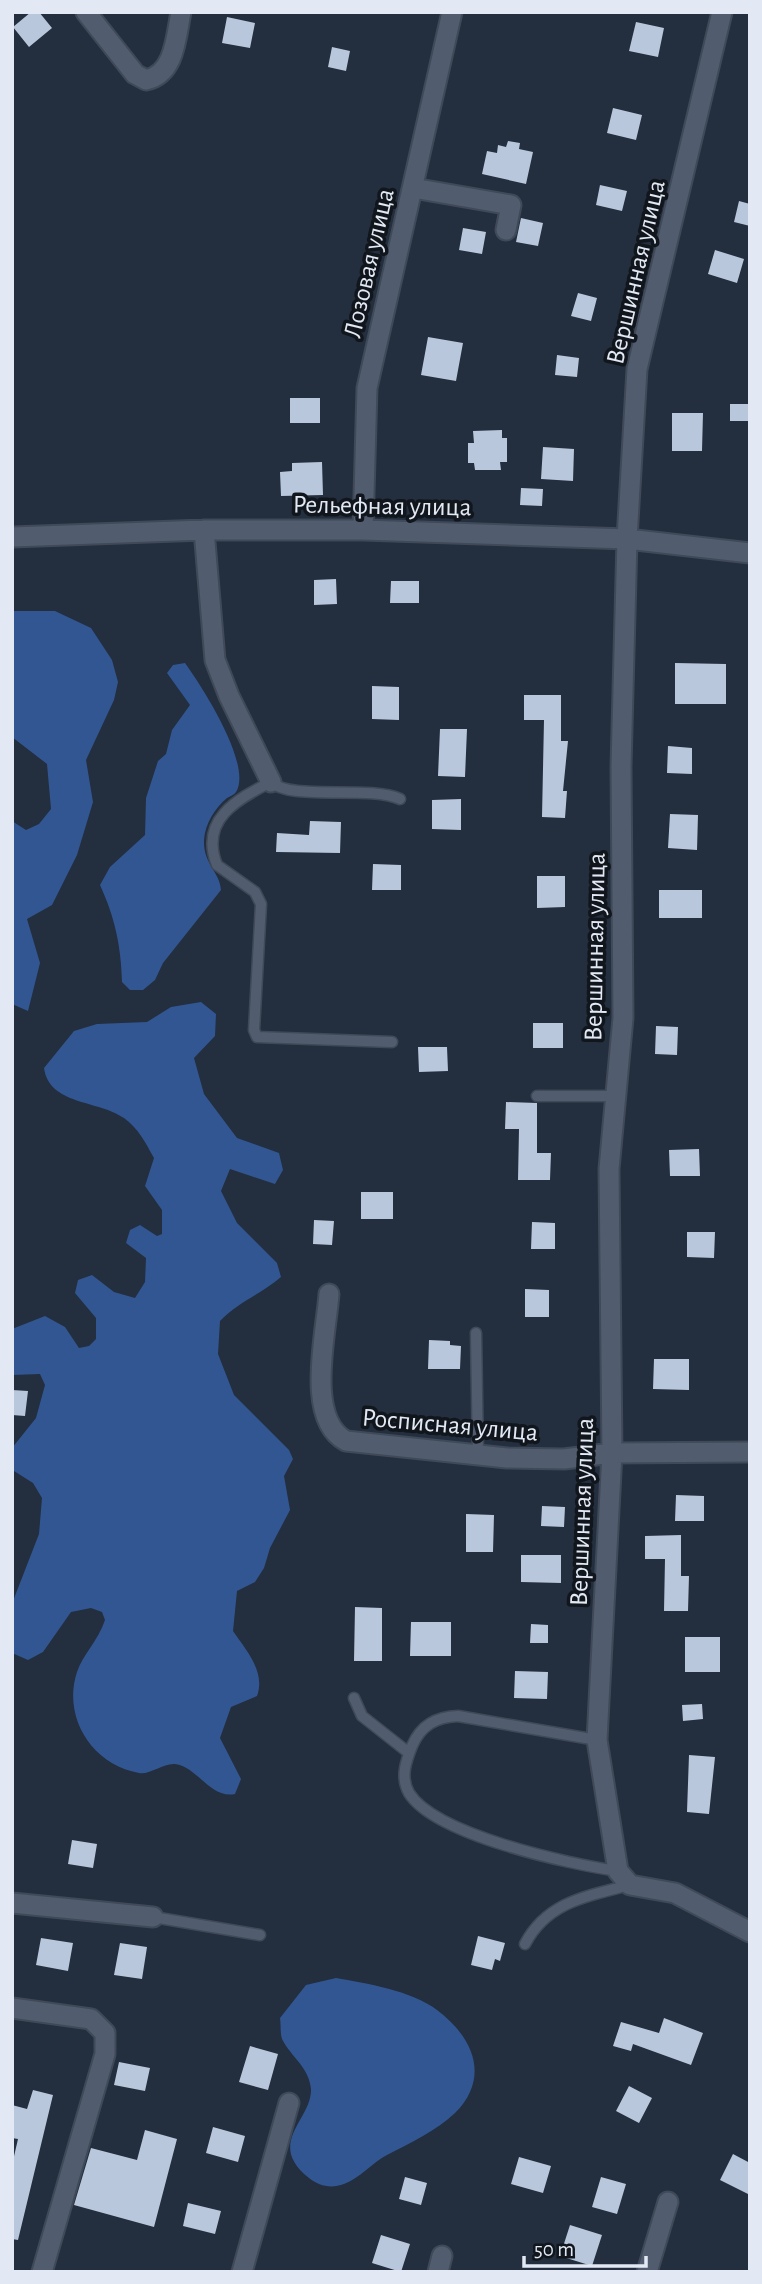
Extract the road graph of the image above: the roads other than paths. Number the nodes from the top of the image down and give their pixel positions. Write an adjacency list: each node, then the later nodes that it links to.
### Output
1 (86, 12): 2 (street)
2 (181, 12)
3 (452, 12): 5 (street, Лозовая улица)
4 (722, 12): 10 (street, Вершинная улица)
5 (413, 188): 6 (street); 8 (street, Лозовая улица)
6 (506, 230)
7 (204, 530): 8 (street, Рельефная улица); 9 (street, Рельефная улица); 12 (street)
8 (363, 530): 10 (street, Рельефная улица)
9 (12, 537)
10 (627, 539): 11 (street, Рельефная улица); 16 (street, Вершинная улица)
11 (750, 553)
12 (271, 782): 13 (lane); 14 (lane)
13 (400, 799)
14 (392, 1042)
15 (537, 1096): 16 (lane)
16 (615, 1096): 20 (street, Вершинная улица)
17 (329, 1294): 21 (street, Росписная улица)
18 (476, 1334): 21 (lane)
19 (750, 1452): 20 (street, Росписная улица)
20 (612, 1453): 21 (street, Росписная улица); 23 (street, Вершинная улица)
21 (478, 1457)
22 (354, 1698): 24 (lane)
23 (597, 1740): 24 (lane); 25 (street, Вершинная улица)
24 (409, 1753): 25 (lane)
25 (624, 1878): 28 (street); 30 (lane)
26 (12, 1903): 27 (street)
27 (153, 1917): 29 (lane)
28 (750, 1932)
29 (260, 1935)
30 (525, 1944)
31 (12, 2008): 34 (street)
32 (289, 2103): 35 (street)
33 (668, 2202): 36 (street)
34 (42, 2272)
35 (242, 2272)
36 (647, 2272)

